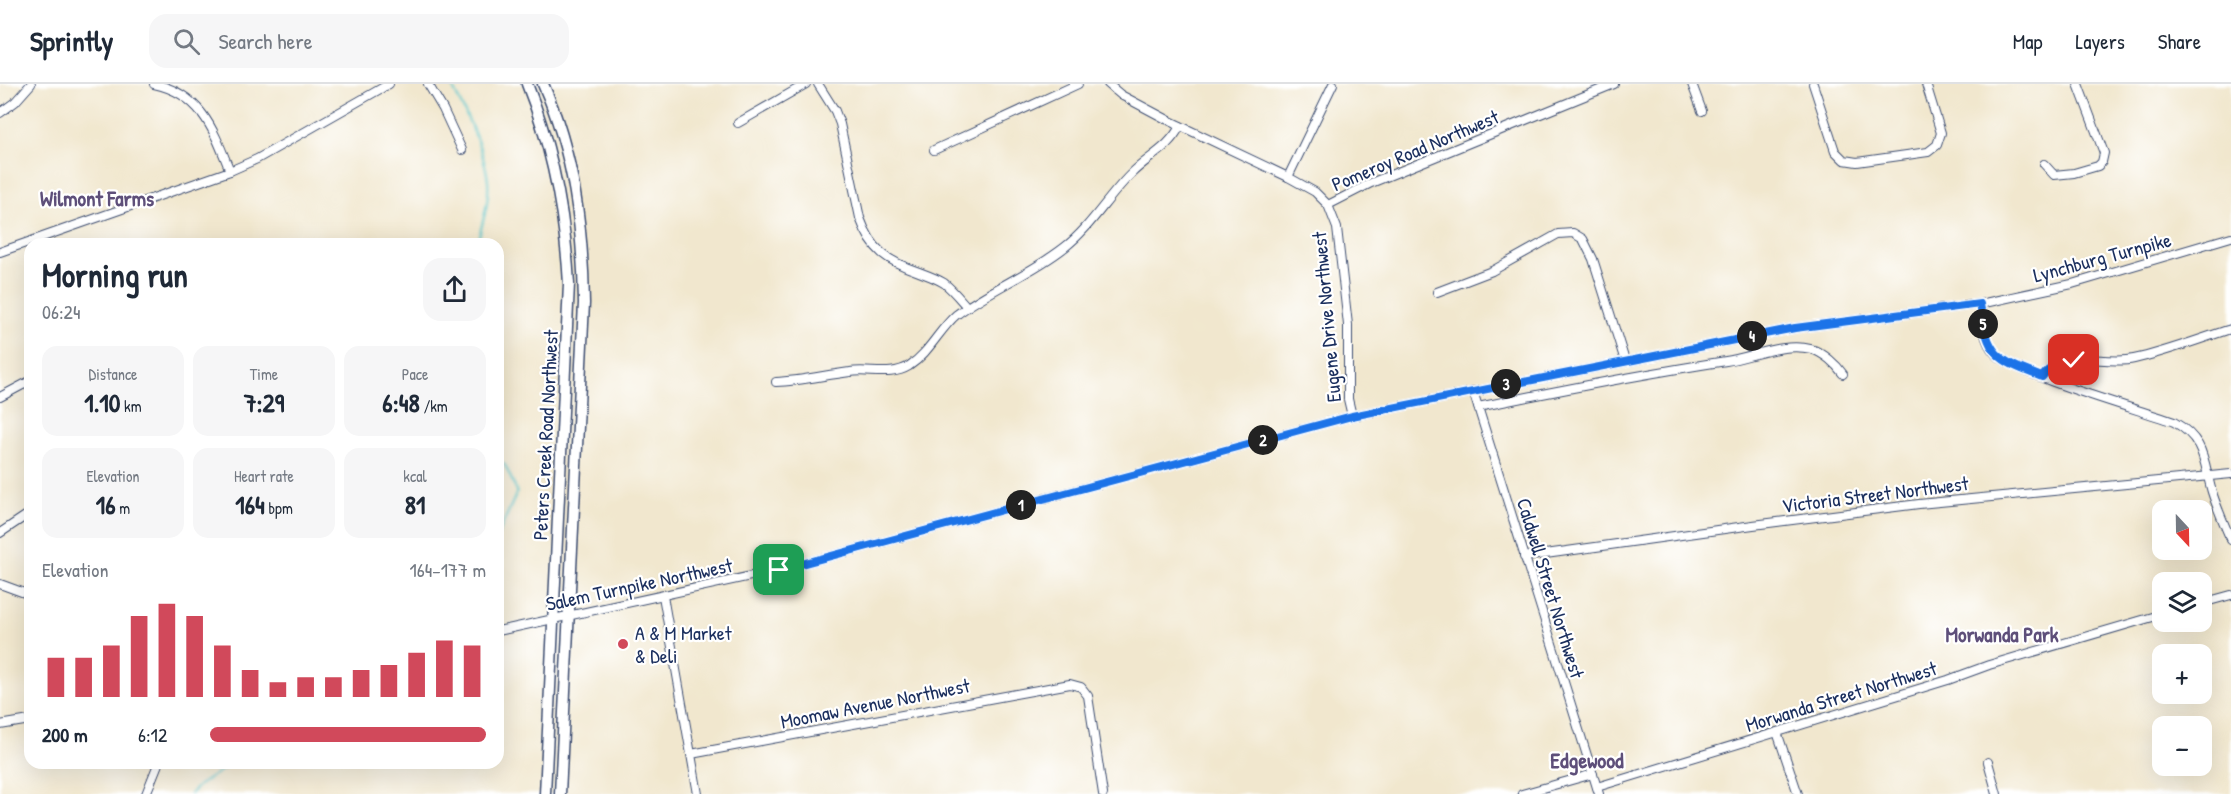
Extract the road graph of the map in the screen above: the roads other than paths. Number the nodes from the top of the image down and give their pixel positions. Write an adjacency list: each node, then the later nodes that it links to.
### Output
1 (31, 84): 18 (street)
2 (154, 84): 24 (street)
3 (389, 84): 24 (street)
4 (428, 84): 21 (street)
5 (527, 84): 57 (main road, Peters Creek Road Northwest)
6 (543, 84): 55 (main road, Peters Creek Road Northwest)
7 (806, 84): 19 (street)
8 (818, 84): 33 (street)
9 (1078, 84): 22 (street)
10 (1108, 84): 20 (street, Eugene Drive Northwest)
11 (1334, 84): 25 (street)
12 (1614, 84): 26 (street, Pomeroy Road Northwest)
13 (1692, 84): 17 (street)
14 (1813, 84): 15 (street)
15 (1926, 84)
16 (2078, 84): 23 (street)
17 (1702, 111)
18 (0, 113)
19 (738, 123)
20 (1180, 126): 25 (street, Eugene Drive Northwest); 33 (street)
21 (462, 150)
22 (934, 150)
23 (2044, 165)
24 (230, 171): 28 (street)
25 (1288, 177): 26 (street, Eugene Drive Northwest)
26 (1328, 205): 43 (street, Eugene Drive Northwest)
27 (2231, 237): 32 (street, Lynchburg Turnpike)
28 (40, 238)
29 (24, 244): 30 (street)
30 (0, 252)
31 (1437, 292): 35 (street)
32 (1980, 304): 35 (street, Salem Turnpike Northwest); 37 (street)
33 (967, 307): 38 (street)
34 (2231, 329): 37 (street)
35 (1625, 362): 40 (street, Salem Turnpike Northwest)
36 (1843, 374): 42 (street)
37 (2042, 377): 45 (street)
38 (776, 382)
39 (24, 384): 41 (street)
40 (1473, 391): 42 (street, Caldwell Street Northwest); 43 (street, Salem Turnpike Northwest)
41 (0, 397)
42 (1478, 407): 49 (street, Caldwell Street Northwest)
43 (1352, 416): 53 (street, Salem Turnpike Northwest)
44 (2231, 474): 45 (street, Victoria Street Northwest)
45 (2208, 476): 48 (street); 49 (street, Victoria Street Northwest)
46 (24, 517): 47 (street)
47 (0, 533)
48 (2231, 540)
49 (1524, 557): 65 (street, Caldwell Street Northwest)
50 (0, 584): 51 (street)
51 (24, 593)
52 (2231, 595): 54 (street)
53 (663, 596): 55 (street, Salem Turnpike Northwest); 62 (street)
54 (2212, 600)
55 (569, 615): 57 (street, Salem Turnpike Northwest); 69 (main road, Peters Creek Road Northwest)
56 (2152, 617): 61 (street, Morwanda Street Northwest)
57 (553, 619): 58 (street, Salem Turnpike Northwest); 68 (main road, Peters Creek Road Northwest)
58 (504, 630)
59 (24, 721): 60 (street)
60 (0, 725)
61 (1777, 732): 66 (street, Morwanda Street Northwest); 73 (street)
62 (691, 754): 70 (street); 71 (street, Moomaw Avenue Northwest)
63 (1988, 762): 74 (street)
64 (156, 769): 67 (street)
65 (1593, 774): 66 (street, Caldwell Street Northwest); 72 (street)
66 (1598, 791)
67 (146, 794)
68 (544, 794)
69 (560, 794)
70 (698, 794)
71 (1103, 794)
72 (1522, 794)
73 (1798, 794)
74 (1997, 794)

